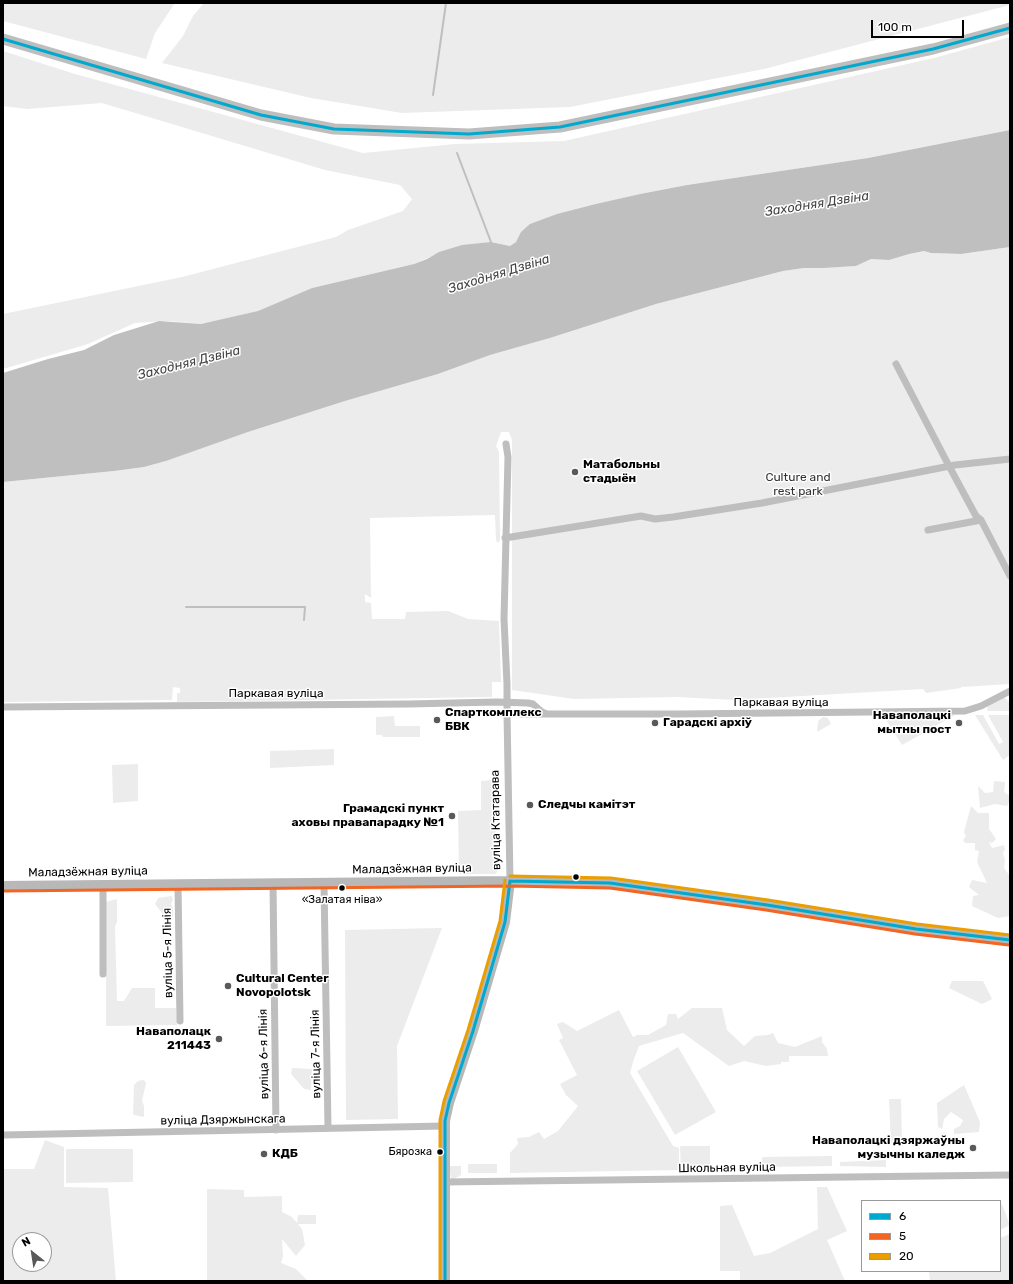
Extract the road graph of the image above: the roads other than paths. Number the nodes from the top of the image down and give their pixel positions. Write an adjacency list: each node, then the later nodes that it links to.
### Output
1 (1010, 28): 2 (main road)
2 (3, 39)
3 (896, 364): 6 (street)
4 (506, 444): 9 (street, вуліца Ктатарава)
5 (1010, 459): 6 (street)
6 (949, 466): 7 (street); 9 (street)
7 (981, 520): 8 (street); 10 (street)
8 (928, 530)
9 (506, 538): 12 (street, вуліца Ктатарава)
10 (1010, 576)
11 (1010, 691): 15 (street, Паркавая вуліца)
12 (507, 702): 13 (street, Паркавая вуліца); 15 (street, Паркавая вуліца); 16 (street, вуліца Ктатарава)
13 (3, 708)
14 (521, 714): 15 (street, Паркавая вуліца)
15 (547, 714)
16 (510, 881): 18 (main road, Маладзёжная вуліца); 22 (main road, Маладзёжная вуліца); 25 (main road, вуліца Ктатарава)
17 (273, 883): 18 (main road, Маладзёжная вуліца); 20 (main road, Маладзёжная вуліца); 27 (street, вуліца 6-я Лінія)
18 (324, 884): 26 (street, вуліца 7-я Лінія)
19 (103, 885): 20 (main road, Маладзёжная вуліца); 21 (main road, Маладзёжная вуліца); 23 (street)
20 (178, 885): 24 (street, вуліца 5-я Лінія)
21 (3, 886)
22 (1010, 940)
23 (103, 974)
24 (180, 1021)
25 (444, 1126): 26 (street, вуліца Дзяржынскага); 30 (main road, вуліца Ктатарава)
26 (328, 1128): 27 (street, вуліца Дзяржынскага)
27 (276, 1130): 28 (street, вуліца Дзяржынскага)
28 (3, 1135)
29 (1010, 1175): 30 (street, Школьная вуліца)
30 (444, 1182): 31 (main road, вуліца Ктатарава)
31 (445, 1281)

